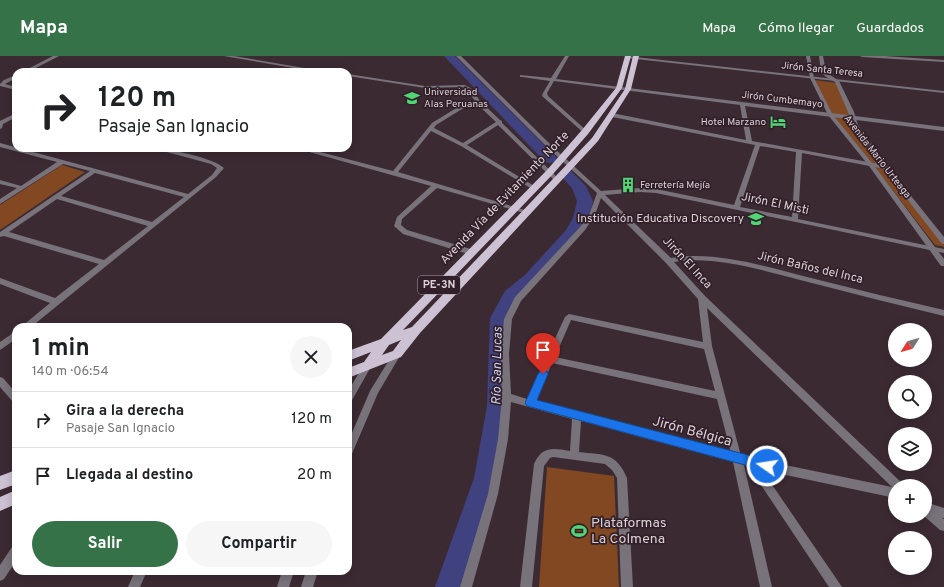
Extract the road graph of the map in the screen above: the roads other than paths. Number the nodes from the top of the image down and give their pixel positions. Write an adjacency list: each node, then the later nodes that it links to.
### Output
1 (57, 56): 14 (street)
2 (226, 56): 15 (street)
3 (458, 56): 46 (street, Jirón El Inca)
4 (567, 56): 20 (street)
5 (808, 56): 19 (street, Avenida Mario Urteaga)
6 (821, 56): 21 (street, Avenida Mario Urteaga)
7 (862, 56): 11 (street)
8 (902, 56): 11 (street)
9 (627, 57): 10 (street, Jirón Santa Teresa); 23 (highway, Avenida Vía de Evitamiento Norte / PE-3N)
10 (636, 57): 19 (street, Jirón Santa Teresa); 24 (highway, PE-3N)
11 (931, 58): 12 (street); 13 (street)
12 (944, 61)
13 (939, 65)
14 (32, 68)
15 (301, 68)
16 (352, 76): 26 (street)
17 (522, 76): 20 (street, Jirón Cumbemayo)
18 (12, 78): 22 (street)
19 (812, 78): 21 (street, Jirón Santa Teresa); 29 (street, Avenida Mario Urteaga)
20 (553, 79): 23 (street, Jirón Cumbemayo); 36 (street)
21 (836, 81): 25 (street, Jirón Santa Teresa); 31 (street, Avenida Mario Urteaga)
22 (12, 88)
23 (619, 88): 24 (street, Jirón Cumbemayo); 36 (highway, Avenida Vía de Evitamiento Norte / PE-3N)
24 (628, 89): 27 (street, Jirón Cumbemayo); 28 (highway, PE-3N)
25 (944, 92)
26 (478, 102): 32 (street); 34 (street)
27 (742, 103): 29 (street, Jirón Cumbemayo); 37 (street)
28 (612, 115): 37 (street); 49 (highway, Avenida Vía de Evitamiento Norte / PE-3N)
29 (831, 115): 31 (street, Jirón Cumbemayo); 48 (street, Avenida Mario Urteaga)
30 (12, 118): 33 (street)
31 (853, 118): 35 (street, Jirón Cumbemayo); 50 (street, Avenida Mario Urteaga)
32 (500, 122): 40 (street); 52 (street)
33 (1, 125)
34 (430, 128): 40 (street); 53 (street)
35 (944, 129)
36 (585, 132): 46 (highway, Avenida Vía de Evitamiento Norte / PE-3N)
37 (749, 142): 38 (street)
38 (758, 144): 45 (street); 64 (street)
39 (0, 145): 41 (street)
40 (463, 145): 58 (street)
41 (12, 148)
42 (28, 152): 47 (street)
43 (170, 152): 60 (street)
44 (313, 152): 53 (street)
45 (799, 152): 48 (street); 66 (street)
46 (561, 160): 49 (street, Jirón El Inca); 52 (highway, Avenida Vía de Evitamiento Norte / PE-3N)
47 (63, 161): 51 (street); 57 (street)
48 (871, 165): 50 (street); 70 (street, Avenida Mario Urteaga)
49 (569, 167): 54 (highway, Avenida Vía de Evitamiento Norte / PE-3N); 59 (street, Jirón El Inca)
50 (885, 167): 69 (street, Avenida Mario Urteaga)
51 (95, 170): 60 (street); 61 (street)
52 (551, 171): 54 (street); 58 (highway, Avenida Vía de Evitamiento Norte / PE-3N)
53 (394, 173): 56 (street)
54 (559, 178): 65 (highway, Avenida Vía de Evitamiento Norte / PE-3N)
55 (0, 182): 57 (street)
56 (436, 185): 63 (street); 72 (street)
57 (22, 188): 62 (street)
58 (534, 188): 63 (highway, Avenida Vía de Evitamiento Norte / PE-3N)
59 (600, 193): 64 (street, Jirón El Misti); 73 (street, Jirón El Inca); 95 (street)
60 (189, 196): 67 (street)
61 (56, 197): 67 (street); 68 (street)
62 (0, 202)
63 (514, 208): 65 (street); 72 (highway, Avenida Vía de Evitamiento Norte / PE-3N)
64 (737, 208): 66 (street, Jirón El Misti)
65 (526, 212): 81 (highway, Avenida Vía de Evitamiento Norte / PE-3N)
66 (795, 219): 70 (street, Jirón El Misti)
67 (153, 225): 74 (street)
68 (2, 234): 74 (street)
69 (944, 242)
70 (932, 248): 71 (street, Jirón El Misti); 75 (street, Avenida Mario Urteaga)
71 (944, 250)
72 (471, 252): 83 (highway, Avenida Vía de Evitamiento Norte / PE-3N)
73 (669, 262): 77 (street, Jirón El Inca); 79 (street, Jirón Baños del Inca)
74 (105, 263): 78 (street)
75 (944, 264)
76 (0, 281): 78 (street)
77 (702, 298): 84 (street); 103 (street, Jirón El Inca)
78 (57, 302): 80 (street)
79 (944, 313)
80 (30, 323)
81 (416, 330): 83 (highway, PE-3N); 86 (highway, PE-3N)
82 (12, 337): 85 (street)
83 (384, 343): 87 (highway, PE-3N); 89 (highway, Avenida Vía de Evitamiento Norte / PE-3N)
84 (708, 346): 88 (street); 94 (street)
85 (0, 347)
86 (397, 354): 89 (highway, PE-3N); 98 (street)
87 (352, 355)
88 (550, 360): 94 (street); 96 (street)
89 (368, 366): 90 (highway, PE-3N); 92 (street)
90 (352, 372)
91 (0, 381): 93 (street)
92 (352, 392)
93 (12, 394)
94 (721, 396): 100 (street)
95 (507, 397): 96 (street, Jirón Bélgica); 120 (street)
96 (530, 403): 97 (street, Jirón Bélgica)
97 (577, 415): 99 (street); 100 (street, Jirón Bélgica)
98 (352, 443)
99 (574, 456): 121 (street); 122 (street)
100 (737, 458): 101 (street, Jirón Bélgica); 123 (street)
101 (752, 462): 105 (street, Jirón Bélgica); 124 (street)
102 (12, 478): 104 (highway)
103 (891, 479)
104 (0, 483)
105 (888, 491)
106 (12, 499): 107 (highway)
107 (0, 504)
108 (932, 509): 109 (street)
109 (944, 513)
110 (932, 516): 111 (street)
111 (944, 526)
112 (12, 557): 113 (street)
113 (0, 575)
114 (139, 575): 117 (street)
115 (287, 575): 118 (street)
116 (311, 575): 119 (street)
117 (134, 587)
118 (283, 587)
119 (307, 587)
120 (466, 587)
121 (526, 587)
122 (627, 587)
123 (766, 587)
124 (836, 587)

